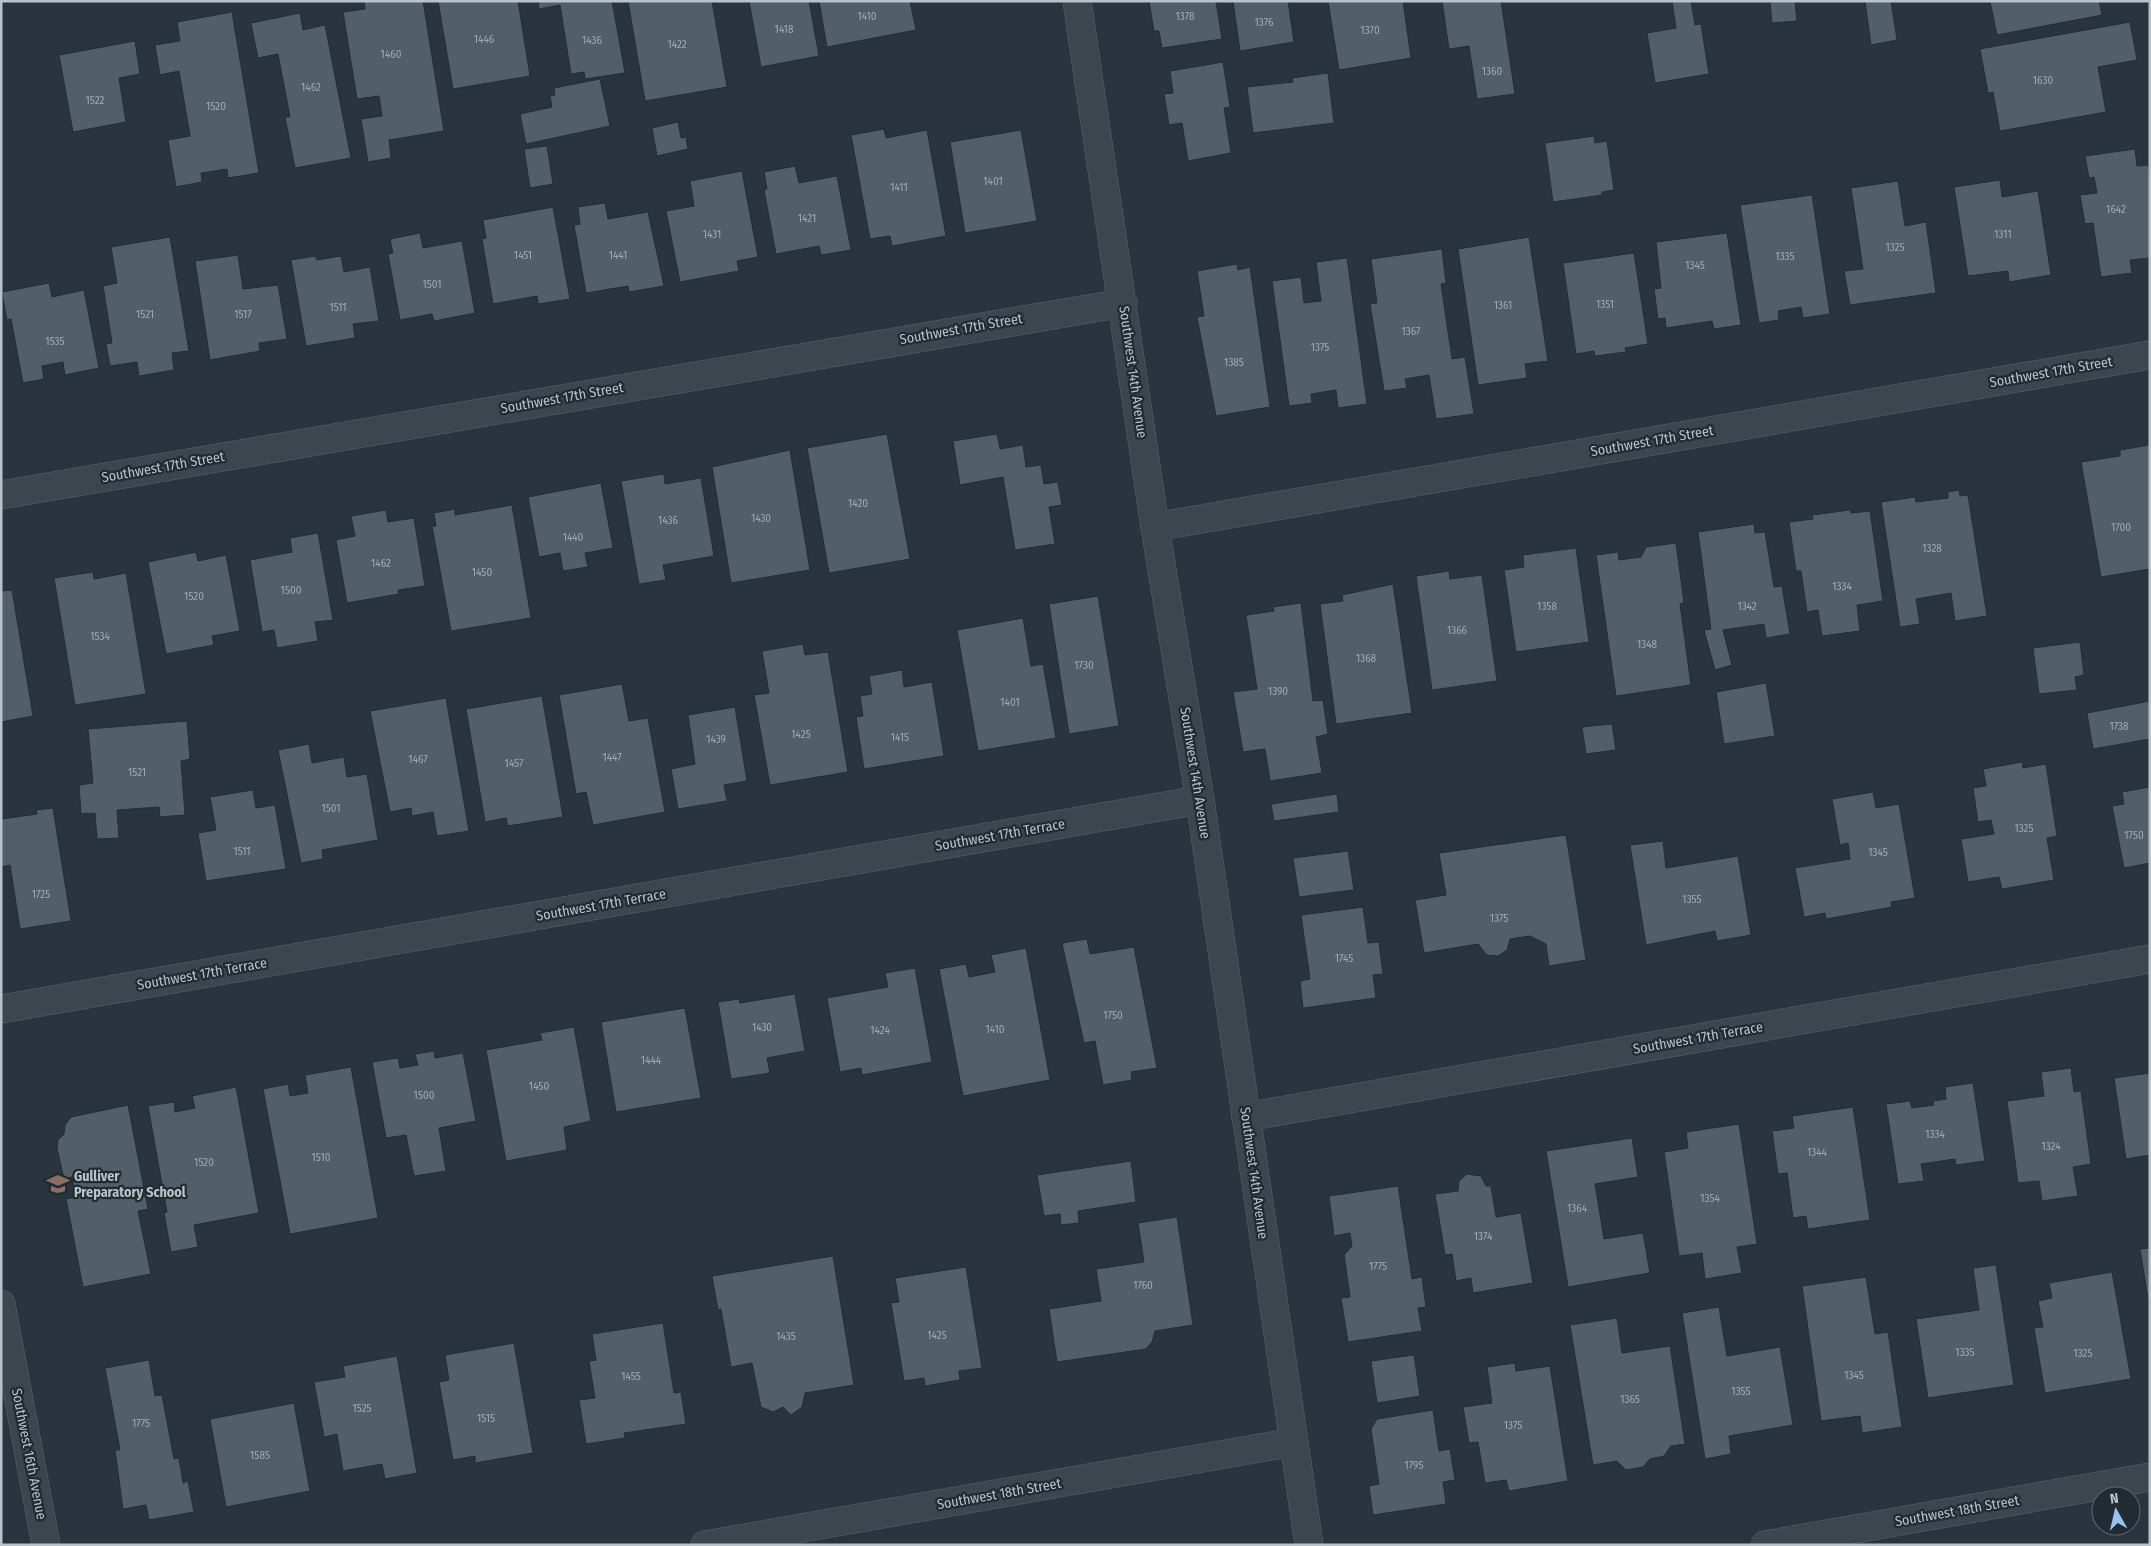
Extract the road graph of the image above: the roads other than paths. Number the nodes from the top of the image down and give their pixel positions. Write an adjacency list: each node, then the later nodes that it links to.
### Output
1 (1077, 1): 2 (street, Southwest 14th Avenue)
2 (1123, 303): 4 (street, Southwest 17th Street); 5 (street, Southwest 14th Avenue)
3 (2150, 355): 5 (street, Southwest 17th Street)
4 (1, 495)
5 (1155, 527): 6 (street, Southwest 14th Avenue)
6 (1200, 800): 8 (street, Southwest 17th Terrace); 9 (street, Southwest 14th Avenue)
7 (2150, 959): 9 (street, Southwest 17th Terrace)
8 (1, 1009)
9 (1246, 1117): 11 (street, Southwest 14th Avenue)
10 (1, 1304): 13 (street, Southwest 16th Avenue)
11 (1294, 1442): 14 (street, Southwest 18th Street); 15 (street, Southwest 14th Avenue)
12 (2150, 1477): 16 (street, Southwest 18th Street)
13 (46, 1545)
14 (705, 1545)
15 (1309, 1545)
16 (1764, 1545)

